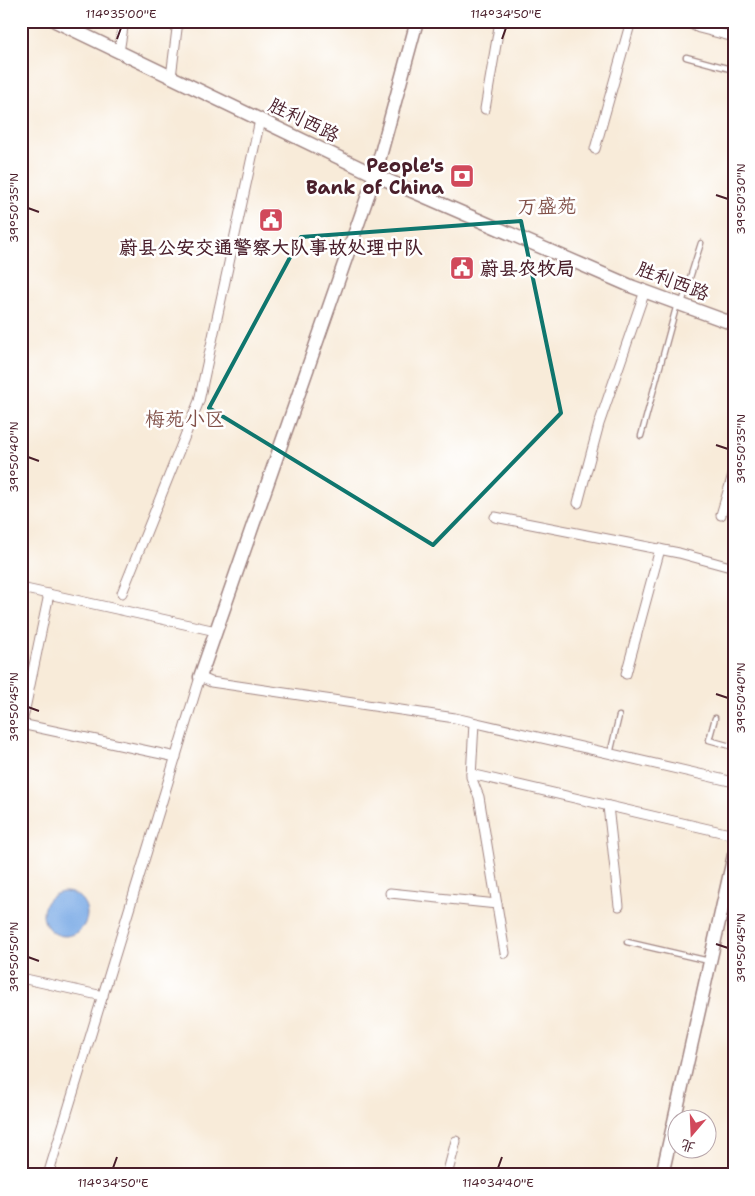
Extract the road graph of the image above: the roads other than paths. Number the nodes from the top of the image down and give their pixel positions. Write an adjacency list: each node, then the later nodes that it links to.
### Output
1 (55, 21): 10 (street, 胜利西路)
2 (124, 21): 10 (street)
3 (178, 21): 13 (street)
4 (417, 21): 17 (street)
5 (500, 21): 14 (street)
6 (631, 21): 16 (street)
7 (685, 21): 8 (street)
8 (694, 24): 9 (street)
9 (734, 37)
10 (119, 52): 13 (street, 胜利西路)
11 (686, 57): 12 (lane)
12 (734, 70)
13 (170, 77): 15 (street, 胜利西路)
14 (485, 109)
15 (260, 120): 17 (street, 胜利西路); 30 (street)
16 (595, 149)
17 (374, 175): 19 (street, 胜利西路); 32 (street)
18 (701, 242): 20 (lane)
19 (645, 291): 20 (street, 胜利西路); 24 (street)
20 (679, 304): 21 (street, 胜利西路); 22 (lane)
21 (734, 324)
22 (641, 436)
23 (734, 471): 25 (street)
24 (578, 503)
25 (721, 515)
26 (495, 517): 27 (street)
27 (660, 550): 28 (street); 33 (street)
28 (734, 568)
29 (21, 588): 31 (street)
30 (122, 593)
31 (49, 594): 32 (street); 38 (street)
32 (216, 631): 34 (street)
33 (626, 674)
34 (200, 677): 37 (street); 41 (street)
35 (619, 716): 40 (lane)
36 (715, 718): 39 (lane)
37 (474, 723): 40 (street); 42 (street)
38 (22, 725): 41 (street)
39 (734, 747)
40 (610, 754): 43 (street)
41 (176, 757): 55 (street)
42 (471, 774): 44 (street); 49 (street)
43 (734, 782)
44 (608, 806): 45 (street); 50 (street)
45 (734, 835)
46 (734, 856): 48 (street)
47 (390, 894): 49 (street)
48 (728, 903): 53 (street)
49 (497, 904): 52 (street)
50 (619, 906)
51 (627, 942): 53 (lane)
52 (505, 953)
53 (709, 961): 59 (street)
54 (21, 978): 55 (street)
55 (103, 996): 57 (street)
56 (456, 1141): 58 (street)
57 (48, 1175)
58 (448, 1175)
59 (662, 1175)

